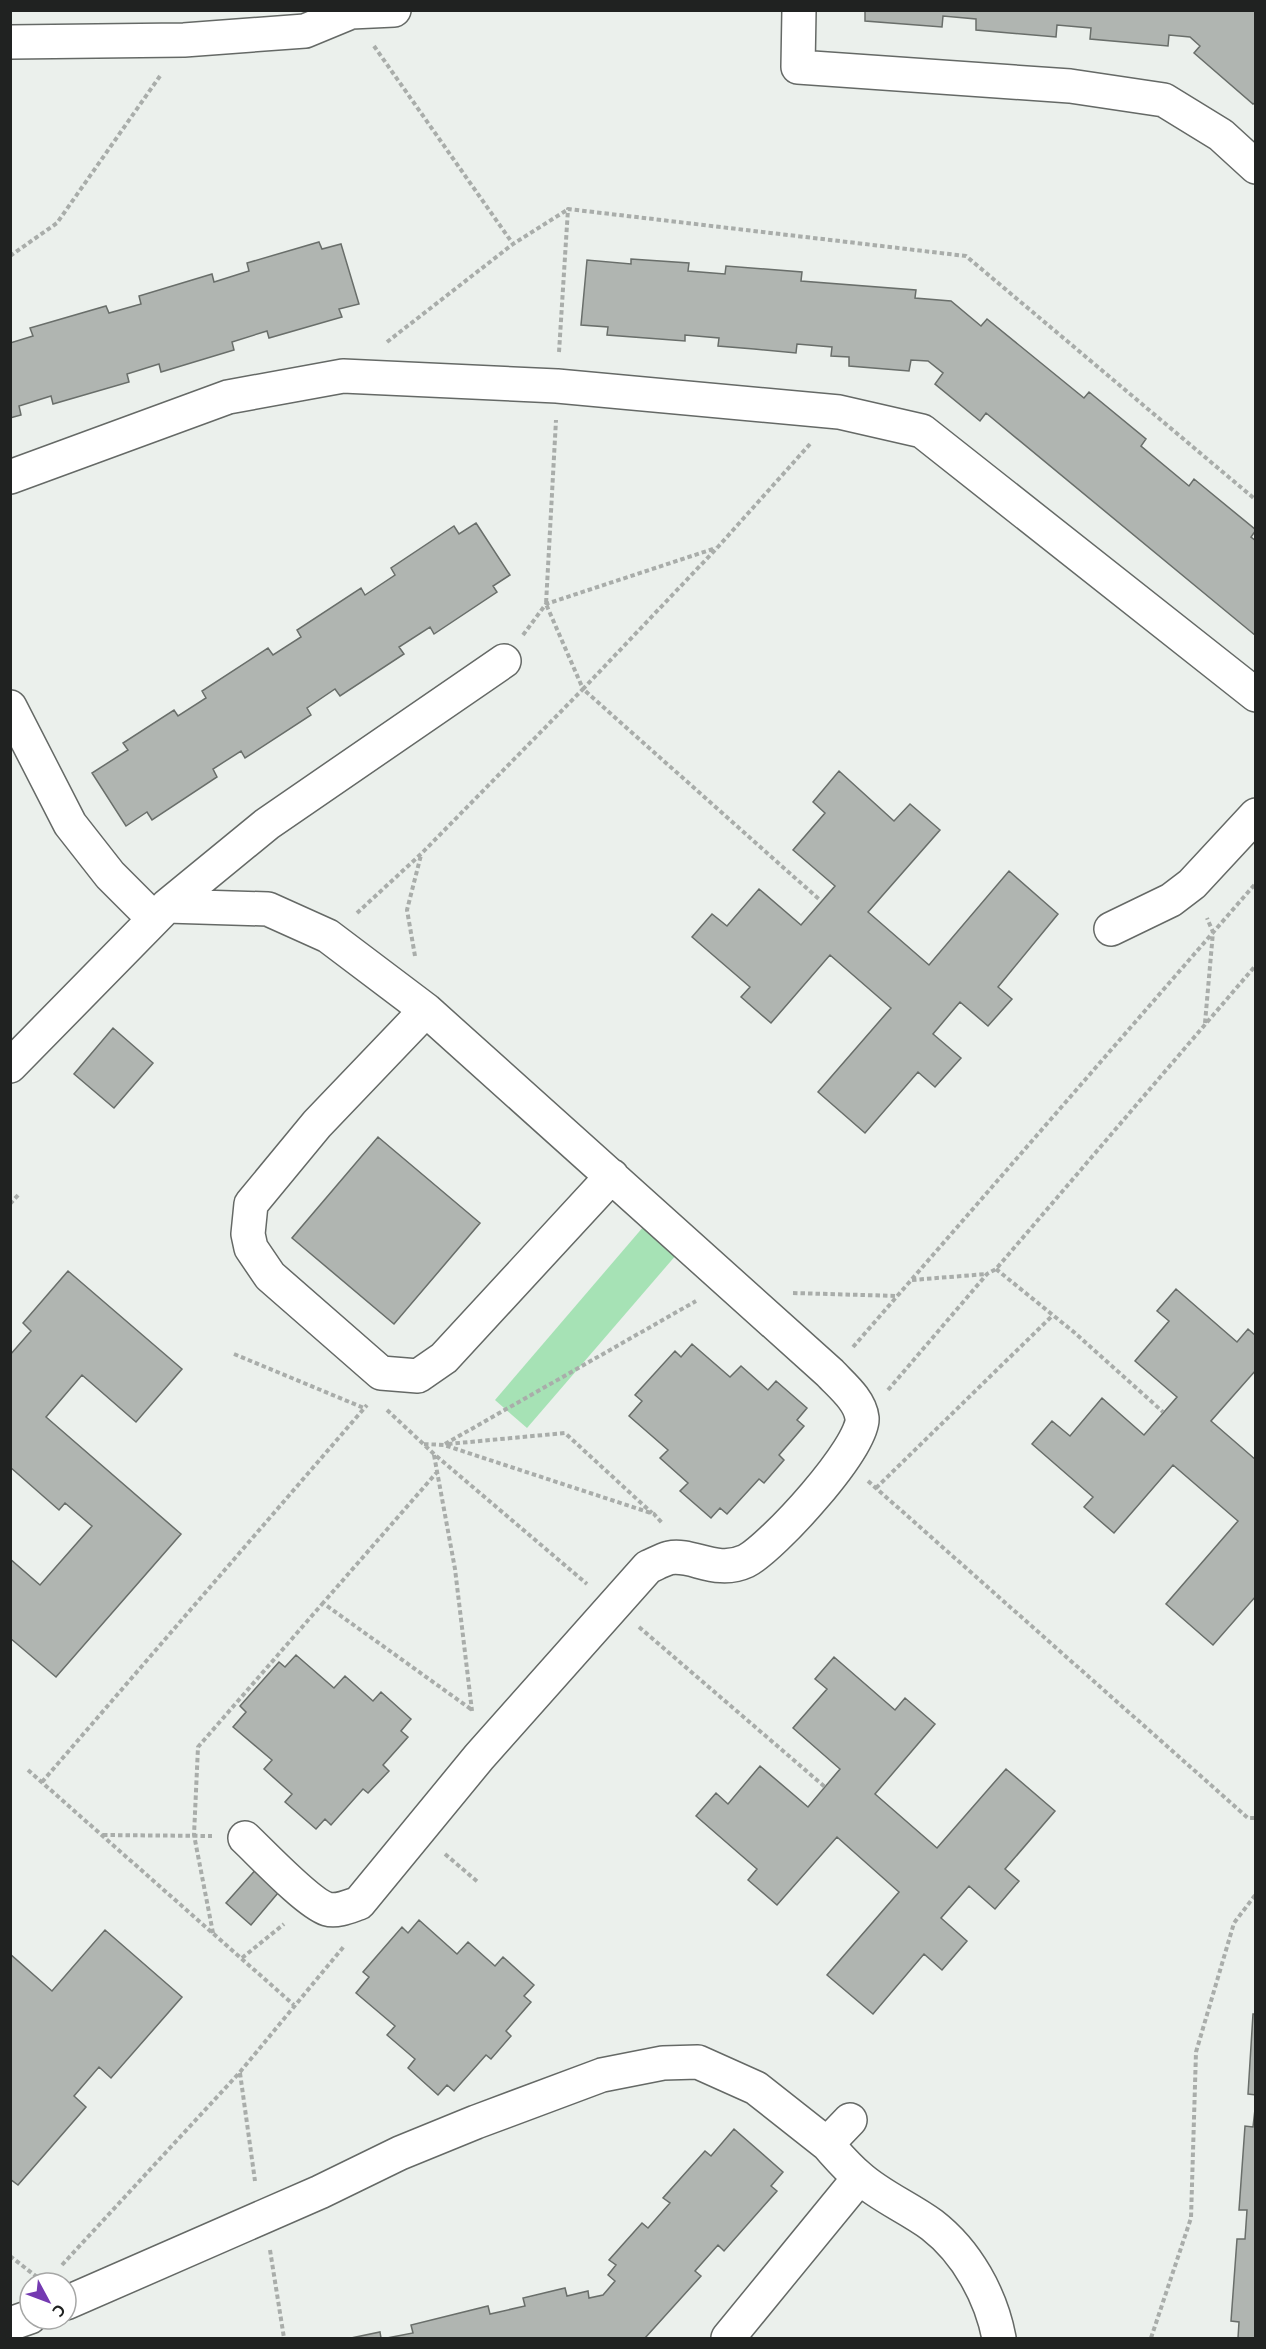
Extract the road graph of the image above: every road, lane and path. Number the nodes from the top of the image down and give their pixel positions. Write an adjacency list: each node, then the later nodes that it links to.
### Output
1 (394, 10): 3 (lane)
2 (799, 10): 6 (lane)
3 (351, 12): 4 (lane); 8 (path)
4 (184, 40): 5 (lane); 9 (path)
5 (10, 42)
6 (1256, 167)
7 (568, 209): 8 (path); 11 (path); 14 (path)
8 (513, 244): 10 (path)
9 (10, 256)
10 (343, 376): 11 (lane); 13 (lane)
11 (557, 386): 12 (lane); 16 (path)
12 (839, 412): 15 (path); 19 (lane)
13 (10, 477)
14 (1256, 500)
15 (717, 548): 16 (path); 18 (path)
16 (546, 604): 17 (path); 18 (path)
17 (504, 661): 26 (lane)
18 (583, 689): 22 (path); 25 (path)
19 (1256, 695)
20 (10, 707): 26 (lane)
21 (1256, 815): 24 (lane)
22 (421, 854): 29 (path); 30 (path)
23 (1256, 883): 28 (path)
24 (1192, 884): 27 (lane); 28 (path)
25 (821, 901)
26 (160, 913): 29 (lane); 36 (lane)
27 (1111, 929)
28 (1214, 932): 35 (path); 42 (path)
29 (328, 936): 34 (lane)
30 (415, 957)
31 (1256, 965): 33 (path)
32 (1256, 971): 33 (path)
33 (1246, 975): 35 (path)
34 (426, 1010): 37 (lane); 37 (lane)
35 (1205, 1023): 40 (path)
36 (10, 1066)
37 (612, 1176): 44 (lane)
38 (19, 1194): 39 (path)
39 (10, 1204)
40 (996, 1269): 41 (path); 45 (path)
41 (987, 1274): 42 (path); 52 (path)
42 (911, 1281): 43 (path)
43 (898, 1296): 44 (path); 47 (path)
44 (747, 1298): 47 (lane); 54 (path)
45 (1052, 1316): 51 (path); 58 (path)
46 (234, 1354): 50 (path)
47 (830, 1373): 52 (lane)
48 (369, 1402): 50 (path)
49 (381, 1405): 53 (path)
50 (364, 1408): 66 (path)
51 (1163, 1412)
52 (862, 1418): 62 (lane)
53 (424, 1444): 54 (path); 55 (path)
54 (444, 1445): 59 (path); 59 (path)
55 (434, 1454): 56 (path); 62 (path)
56 (438, 1471): 61 (path); 63 (path)
57 (861, 1475): 58 (path)
58 (876, 1488): 68 (path)
59 (654, 1514): 60 (path)
60 (668, 1529)
61 (323, 1603): 63 (path); 69 (path)
62 (614, 1607): 64 (lane); 67 (path)
63 (472, 1710): 64 (path)
64 (479, 1757): 75 (lane)
65 (28, 1770): 66 (path)
66 (42, 1782): 70 (path)
67 (825, 1788)
68 (1256, 1818)
69 (194, 1834): 70 (path); 71 (path); 76 (path)
70 (102, 1835): 76 (path)
71 (244, 1838): 75 (lane)
72 (440, 1849): 73 (path)
73 (479, 1883)
74 (1256, 1894): 93 (path)
75 (312, 1900): 78 (path)
76 (213, 1933): 78 (path)
77 (348, 1942): 79 (path)
78 (242, 1958): 79 (path)
79 (294, 2005): 80 (path)
80 (240, 2072): 84 (path); 87 (path)
81 (850, 2120): 82 (lane)
82 (826, 2144): 83 (lane); 89 (lane)
83 (859, 2178): 91 (lane); 92 (lane)
84 (255, 2186)
85 (268, 2242): 90 (path)
86 (10, 2256): 88 (path)
87 (62, 2265)
88 (29, 2271)
89 (78, 2298)
90 (284, 2338)
91 (728, 2338)
92 (999, 2338)
93 (1151, 2338)

